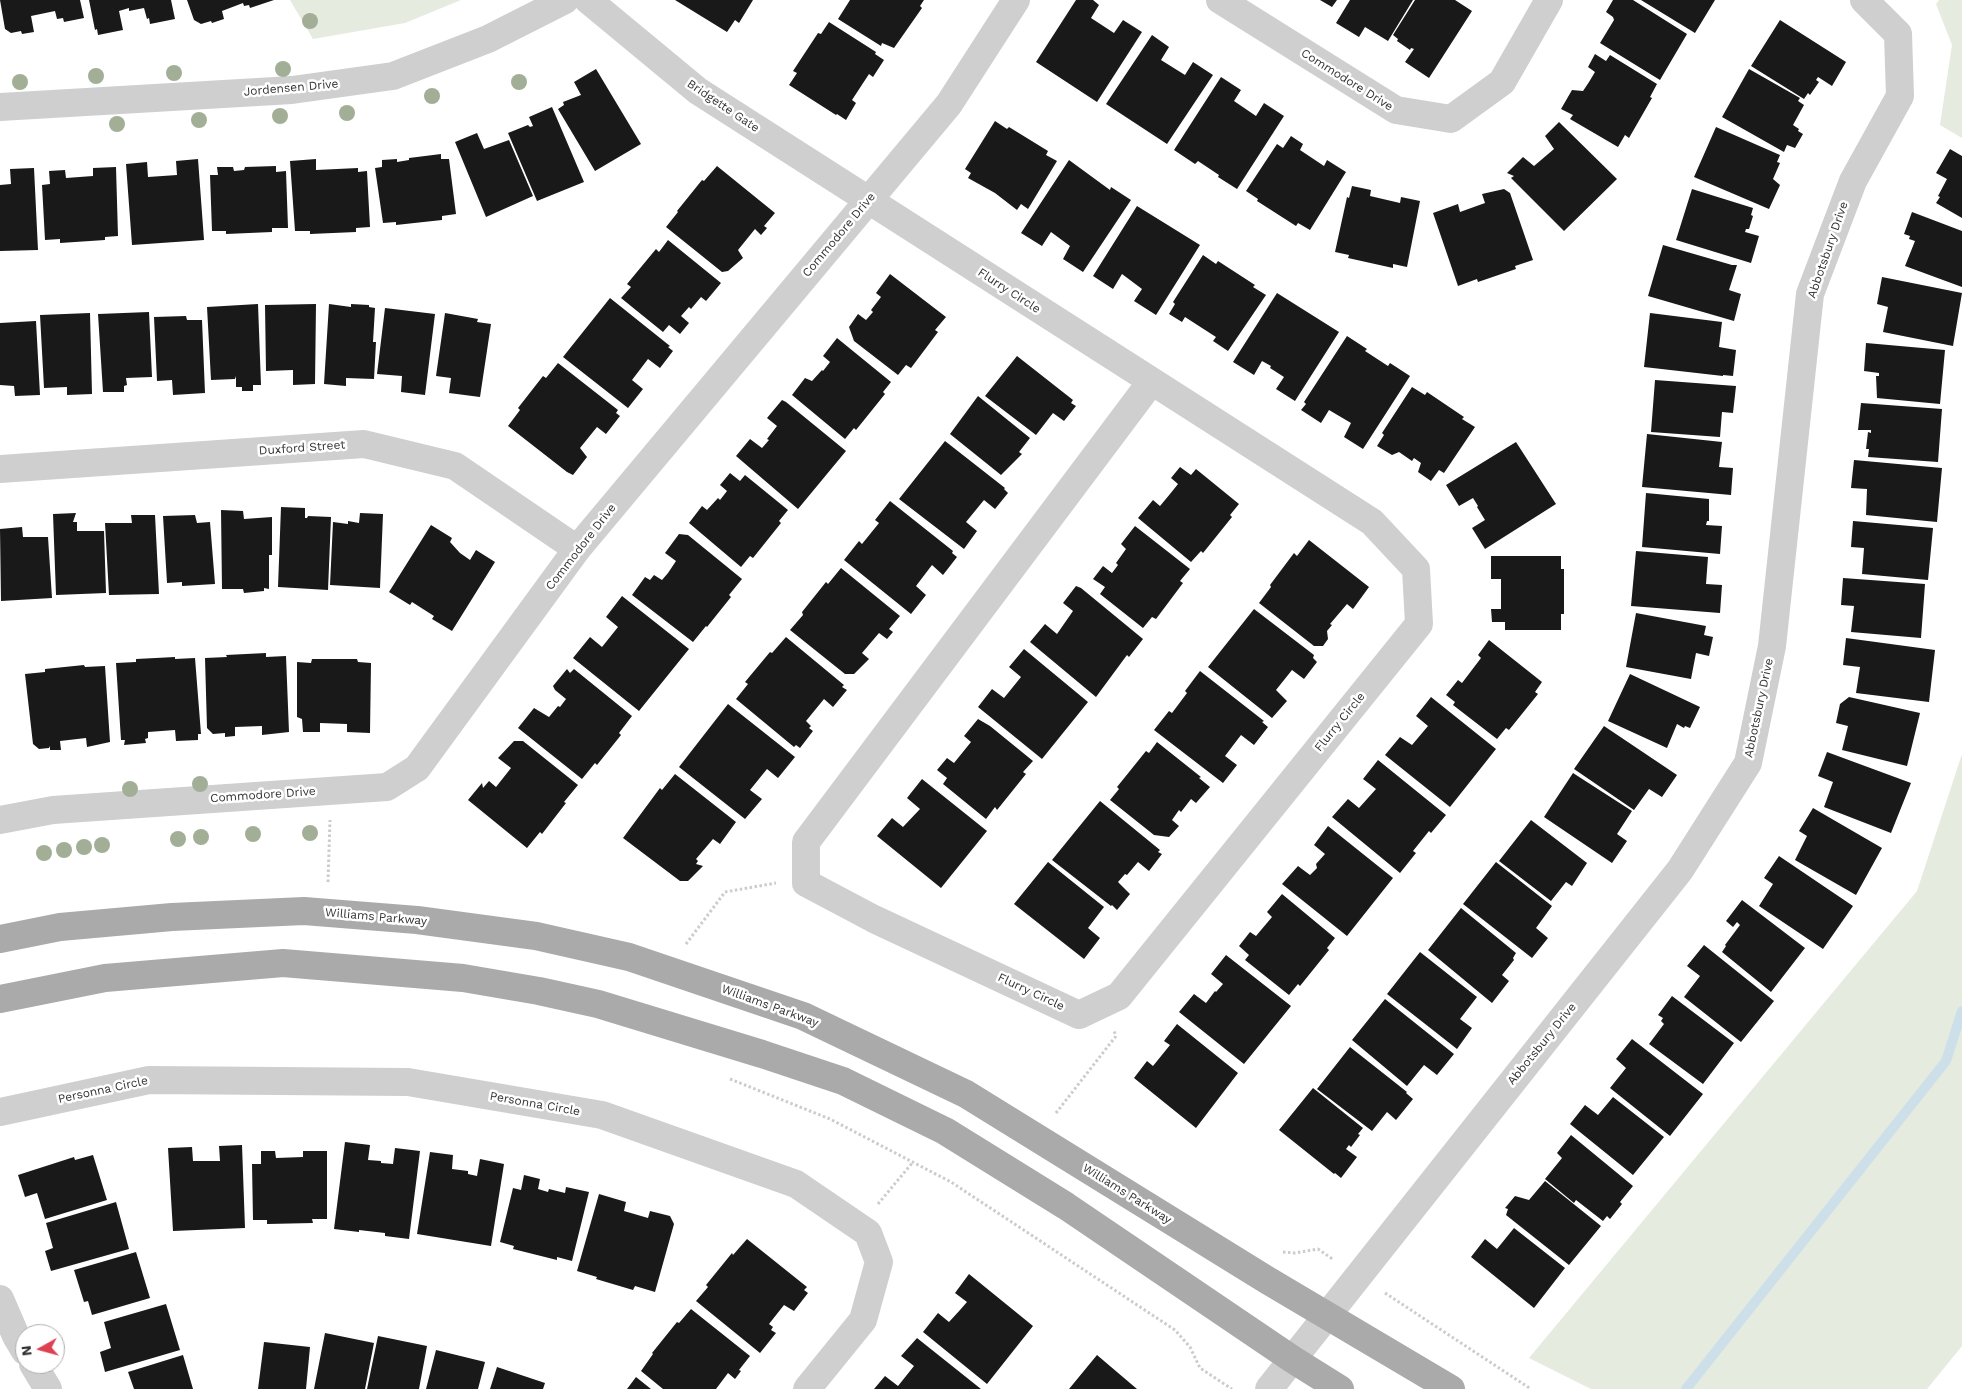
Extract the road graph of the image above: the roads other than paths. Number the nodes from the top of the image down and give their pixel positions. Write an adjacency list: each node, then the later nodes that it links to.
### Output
1 (565, 0): 7 (street, Jordensen Drive)
2 (588, 0): 8 (street, Bridgette Gate)
3 (1016, 0): 8 (street, Commodore Drive)
4 (1220, 0): 5 (street, Commodore Drive)
5 (1549, 0)
6 (1864, 0): 17 (street, Abbotsbury Drive)
7 (0, 107)
8 (868, 200): 9 (street, Flurry Circle); 11 (street, Commodore Drive)
9 (1151, 382): 9 (street, Flurry Circle)
10 (0, 469): 11 (street, Duxford Street)
11 (577, 549): 12 (street, Commodore Drive)
12 (0, 820)
13 (0, 939): 17 (main road, Williams Parkway)
14 (0, 999): 19 (main road)
15 (0, 1112): 22 (street, Personna Circle)
16 (0, 1299): 18 (street)
17 (1328, 1316): 19 (street, Abbotsbury Drive); 25 (main road, Williams Parkway)
18 (15, 1334)
19 (1292, 1359): 23 (street); 24 (main road)
20 (39, 1374): 21 (street)
21 (48, 1389)
22 (807, 1389)
23 (1269, 1389)
24 (1340, 1389)
25 (1451, 1389)

